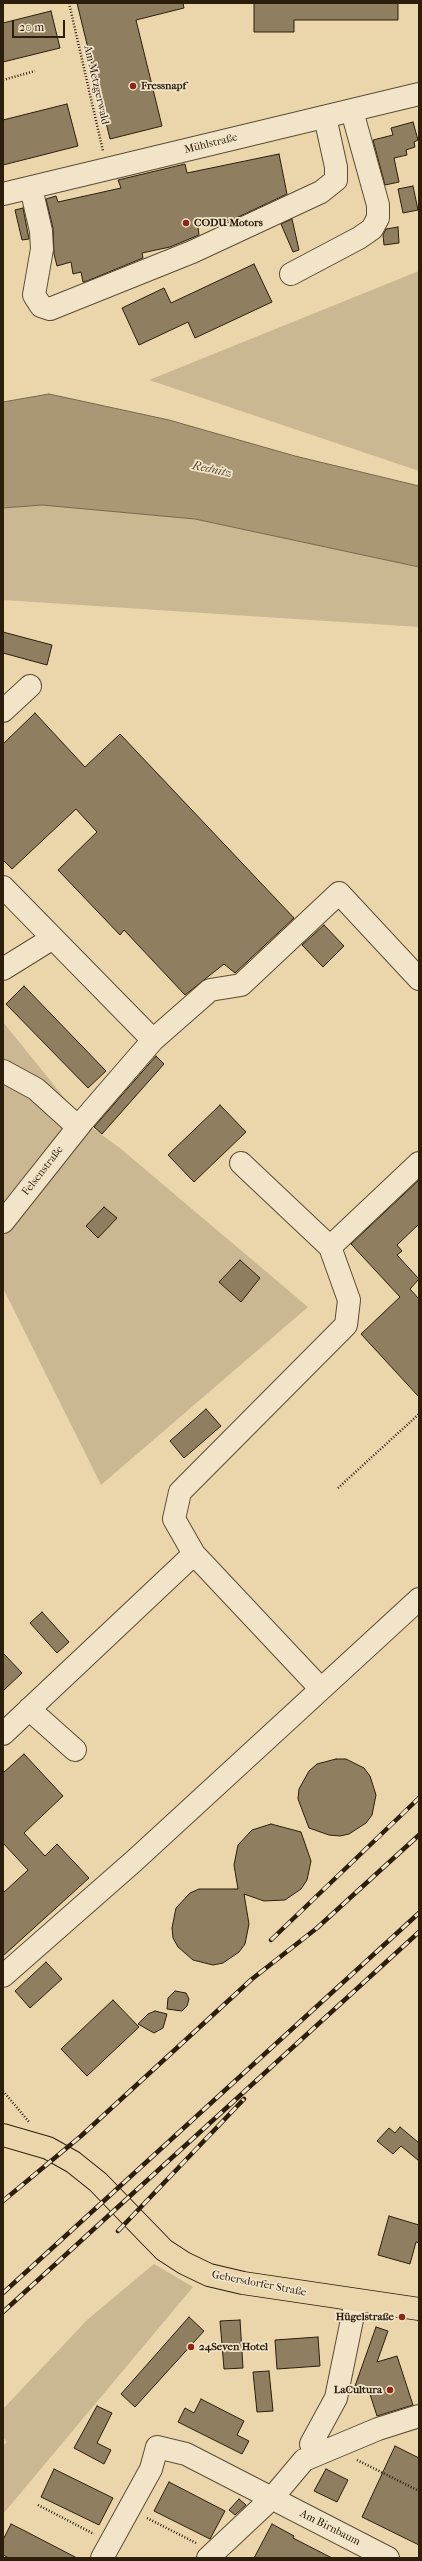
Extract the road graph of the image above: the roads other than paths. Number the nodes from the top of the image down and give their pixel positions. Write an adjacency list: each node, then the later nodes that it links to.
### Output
1 (419, 94): 2 (street, Mühlstraße)
2 (352, 111): 3 (street, Mühlstraße); 6 (street)
3 (325, 117): 4 (street, Mühlstraße); 4 (street)
4 (31, 188): 5 (street, Mühlstraße)
5 (3, 194)
6 (291, 274)
7 (30, 686): 8 (street)
8 (3, 711)
9 (3, 887): 10 (street)
10 (53, 938): 11 (street); 13 (street)
11 (3, 969)
12 (419, 979): 13 (street, Felsenstraße)
13 (153, 1040): 15 (street, Felsenstraße)
14 (3, 1071): 15 (street)
15 (81, 1124): 18 (street, Felsenstraße)
16 (241, 1163): 19 (street)
17 (419, 1163): 19 (street)
18 (3, 1222)
19 (330, 1247): 20 (street)
20 (194, 1554): 22 (street); 23 (street)
21 (419, 1599): 22 (street)
22 (321, 1688): 27 (street)
23 (29, 1700): 24 (street); 25 (street); 26 (street)
24 (3, 1715)
25 (3, 1734)
26 (74, 1750)
27 (3, 1976)
28 (3, 2135): 29 (main road, Gebersdorfer Straße)
29 (356, 2300): 30 (main road, Gebersdorfer Straße); 32 (street)
30 (419, 2309)
31 (419, 2416): 33 (street)
32 (311, 2444)
33 (272, 2498): 34 (street, Am Birnbaum); 35 (street); 36 (street, Am Birnbaum)
34 (106, 2550)
35 (211, 2555)
36 (388, 2558)

